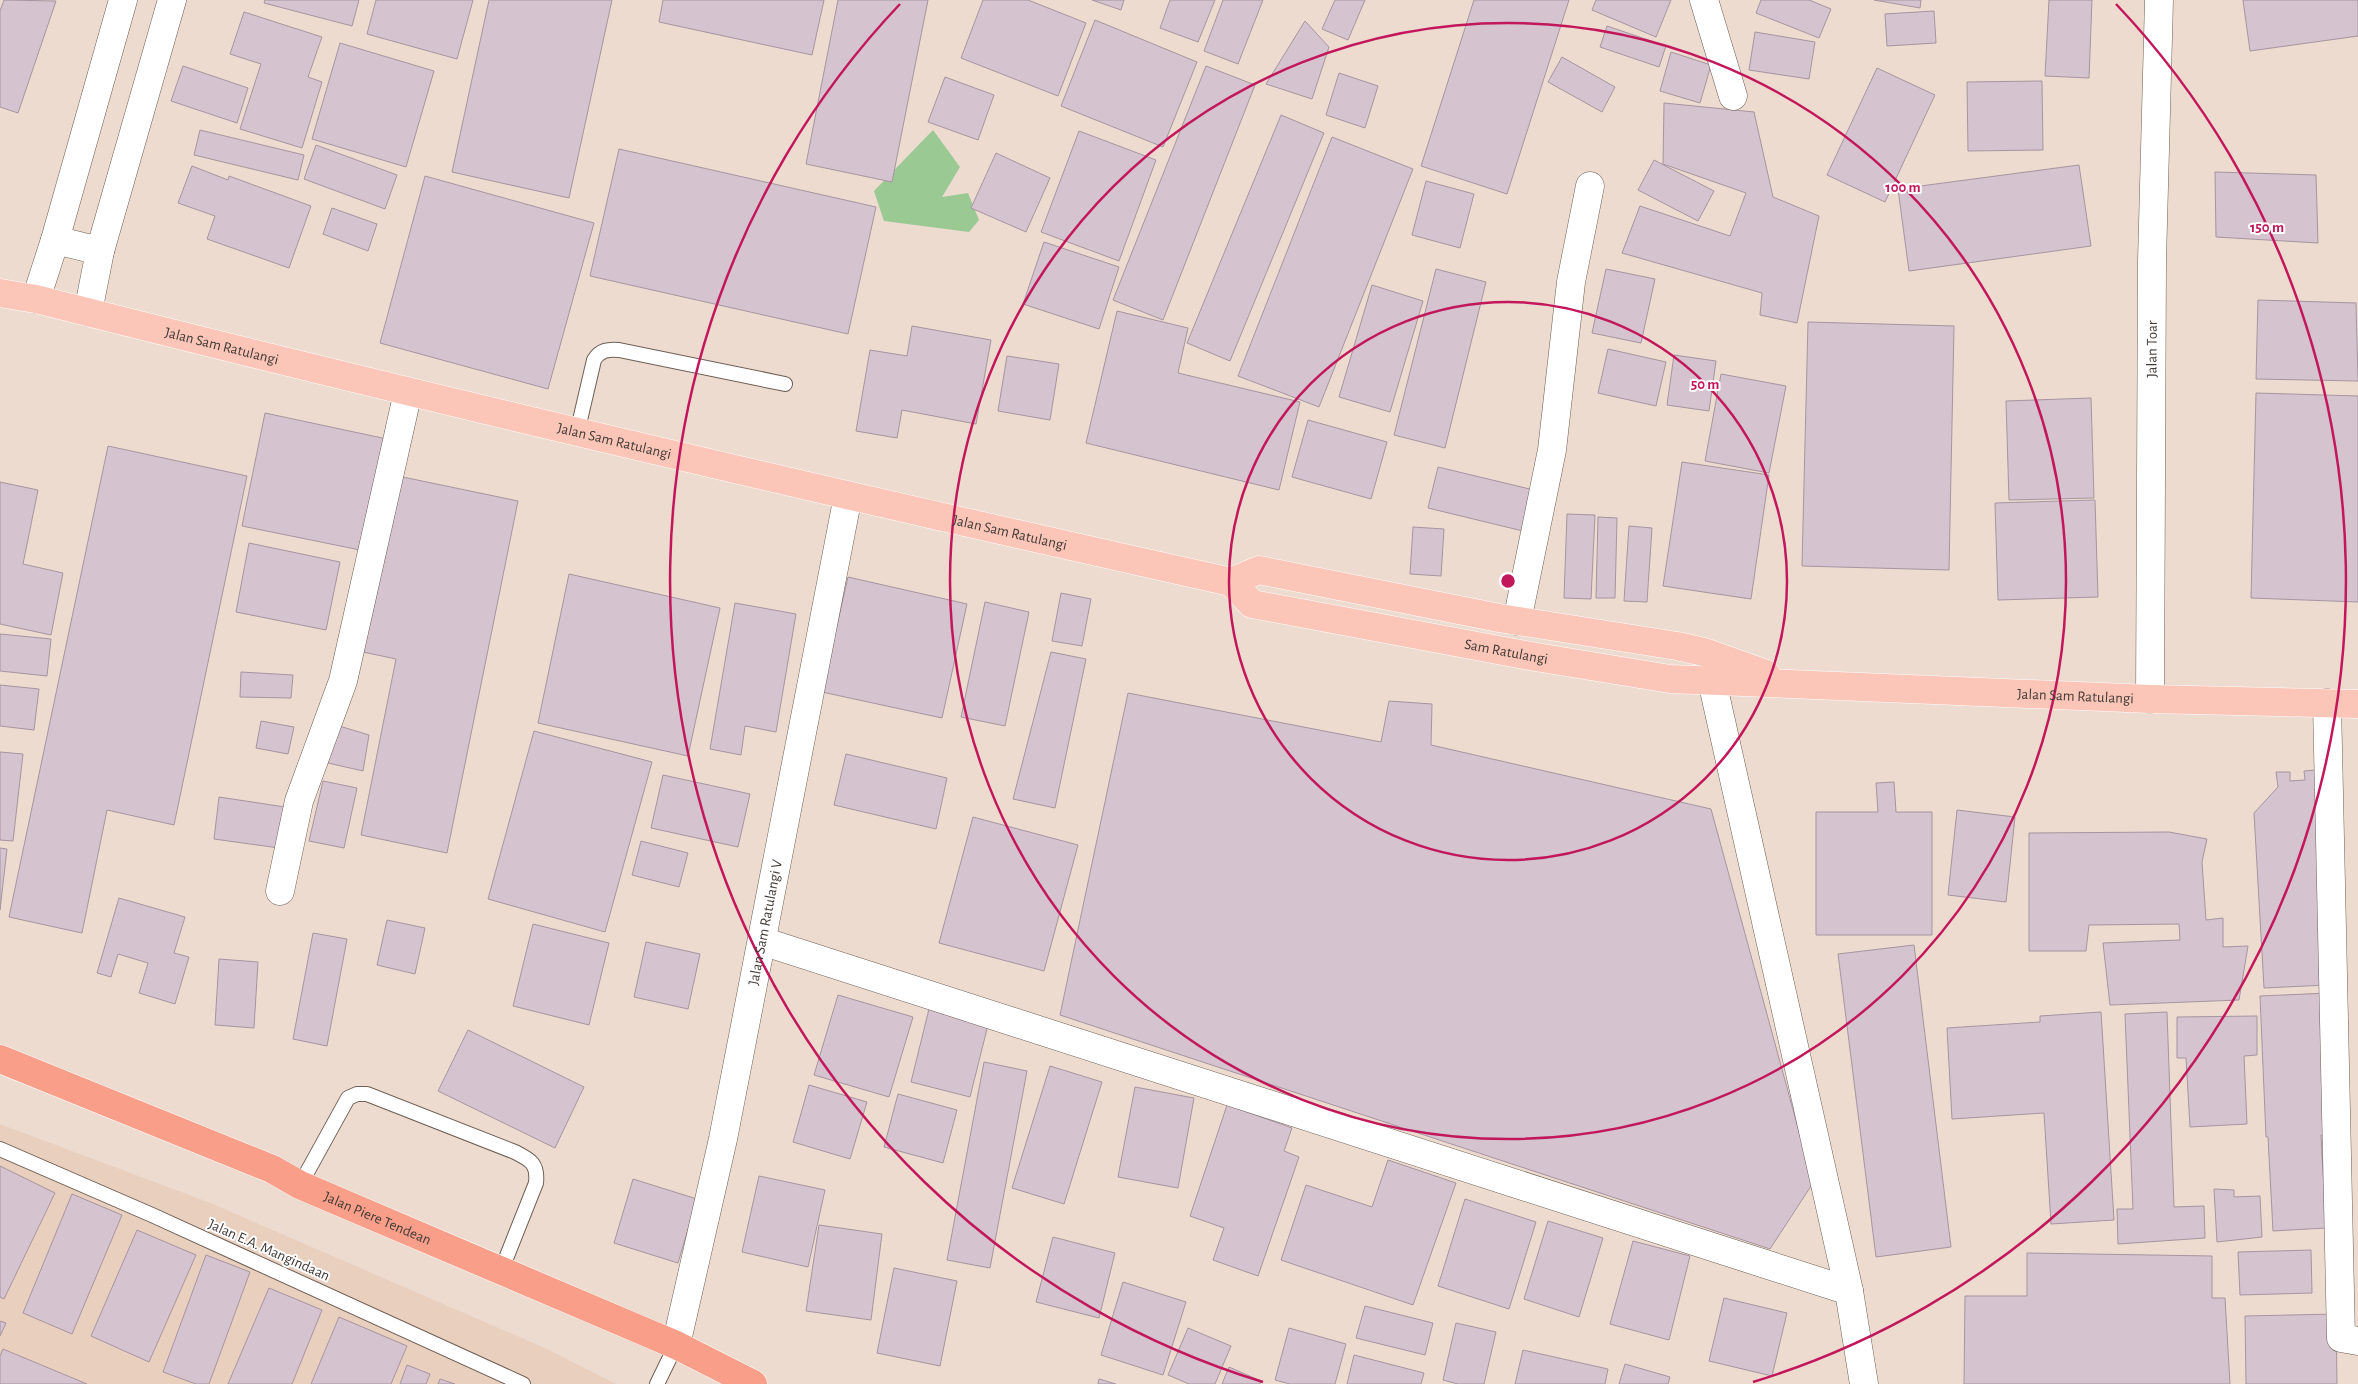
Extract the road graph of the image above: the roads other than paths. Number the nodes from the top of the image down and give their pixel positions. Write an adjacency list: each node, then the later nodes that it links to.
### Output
1 (123, 0): 7 (street)
2 (172, 0): 8 (street)
3 (1704, 0): 5 (street)
4 (2159, 0): 20 (street, Jalan Toar)
5 (1733, 96)
6 (1590, 186): 17 (street)
7 (55, 240): 8 (street); 10 (street)
8 (100, 251): 11 (street)
9 (0, 293): 10 (main road, Jalan Sam Ratulangi)
10 (36, 299): 11 (main road, Jalan Sam Ratulangi)
11 (88, 312): 13 (main road, Jalan Sam Ratulangi)
12 (785, 384): 14 (lane)
13 (408, 392): 14 (main road, Jalan Sam Ratulangi); 23 (street)
14 (577, 433): 15 (main road, Jalan Sam Ratulangi)
15 (848, 496): 16 (main road, Jalan Sam Ratulangi); 24 (street, Jalan Sam Ratulangi V)
16 (1231, 582): 17 (main road); 18 (main road, Sam Ratulangi)
17 (1517, 620): 19 (main road)
18 (1712, 681): 19 (main road, Sam Ratulangi); 29 (street)
19 (1792, 683): 20 (main road, Jalan Sam Ratulangi)
20 (2150, 699): 21 (main road, Jalan Sam Ratulangi)
21 (2327, 703): 22 (main road, Jalan Sam Ratulangi); 30 (street)
22 (2358, 704)
23 (280, 891)
24 (762, 941): 29 (street); 31 (street, Jalan Sam Ratulangi V)
25 (0, 1059): 27 (highway, Jalan Piere Tendean)
26 (0, 1149): 32 (lane, Jalan E.A. Mangindaan)
27 (300, 1185): 28 (highway, Jalan Piere Tendean); 28 (lane)
28 (501, 1270): 31 (highway, Jalan Piere Tendean)
29 (1848, 1291): 35 (street)
30 (2358, 1341)
31 (676, 1345): 33 (lane); 34 (highway, Jalan Piere Tendean)
32 (523, 1384)
33 (657, 1384)
34 (753, 1384)
35 (1864, 1384)

